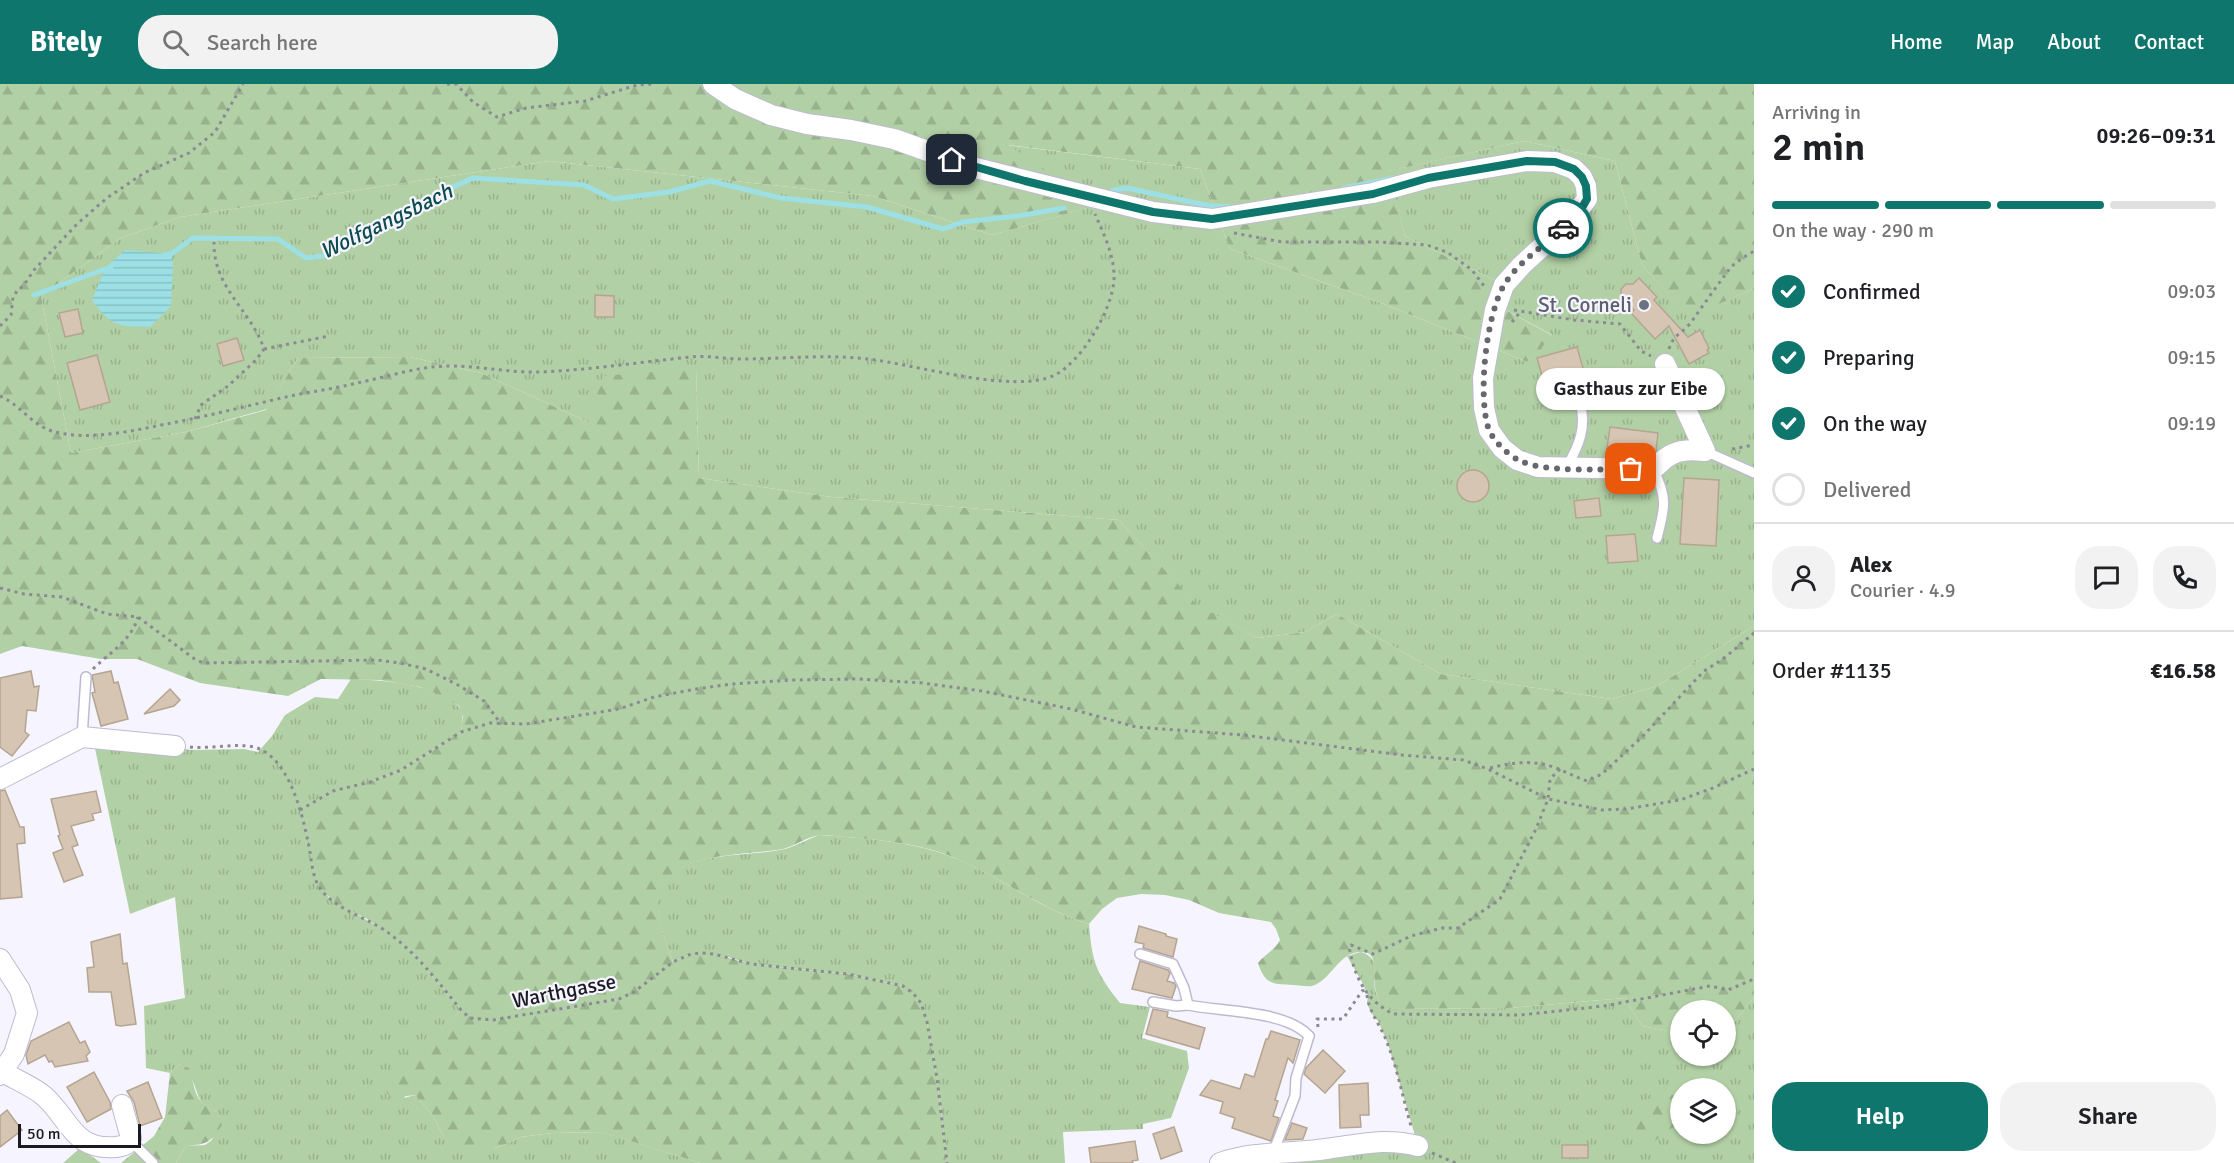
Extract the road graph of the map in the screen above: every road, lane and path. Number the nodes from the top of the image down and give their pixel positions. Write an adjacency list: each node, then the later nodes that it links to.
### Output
1 (243, 84): 12 (path)
2 (447, 84): 3 (path)
3 (654, 84)
4 (712, 84): 5 (street)
5 (1088, 196): 6 (street); 18 (path)
6 (1212, 219): 9 (path); 9 (street)
7 (214, 242): 14 (path)
8 (1754, 250): 15 (path)
9 (1495, 310): 10 (path); 20 (street)
10 (1521, 311): 11 (path); 15 (path)
11 (1508, 325)
12 (0, 326)
13 (329, 336): 14 (path)
14 (264, 349): 18 (path)
15 (1665, 363): 19 (street)
16 (0, 396): 18 (path)
17 (1580, 403): 20 (lane)
18 (195, 419)
19 (1705, 451): 21 (street); 22 (lane)
20 (1566, 468): 21 (street)
21 (1653, 469): 23 (lane)
22 (1754, 473)
23 (1657, 538)
24 (0, 588): 25 (path)
25 (138, 617): 27 (path); 28 (path)
26 (1754, 633): 32 (path)
27 (86, 677): 29 (lane)
28 (501, 724): 31 (path); 36 (path)
29 (82, 737): 30 (street); 34 (street)
30 (175, 746): 36 (path, Warthgasse)
31 (1488, 769): 32 (path); 35 (path)
32 (1560, 769): 35 (path)
33 (1754, 769): 35 (path)
34 (0, 779)
35 (1548, 799): 40 (path)
36 (300, 810): 50 (path, Warthgasse)
37 (1140, 954): 42 (lane)
38 (0, 959): 44 (street)
39 (1754, 980): 40 (path)
40 (1365, 990): 43 (path); 47 (path)
41 (1153, 1002): 42 (lane)
42 (1188, 1005): 43 (lane)
43 (1312, 1034): 48 (lane)
44 (2, 1074): 46 (street)
45 (122, 1105): 46 (street)
46 (129, 1143): 49 (lane)
47 (1418, 1146): 48 (street)
48 (1273, 1154): 51 (street)
49 (153, 1163)
50 (947, 1163)
51 (1220, 1163)
52 (1447, 1163): 53 (path)
53 (1456, 1163)

